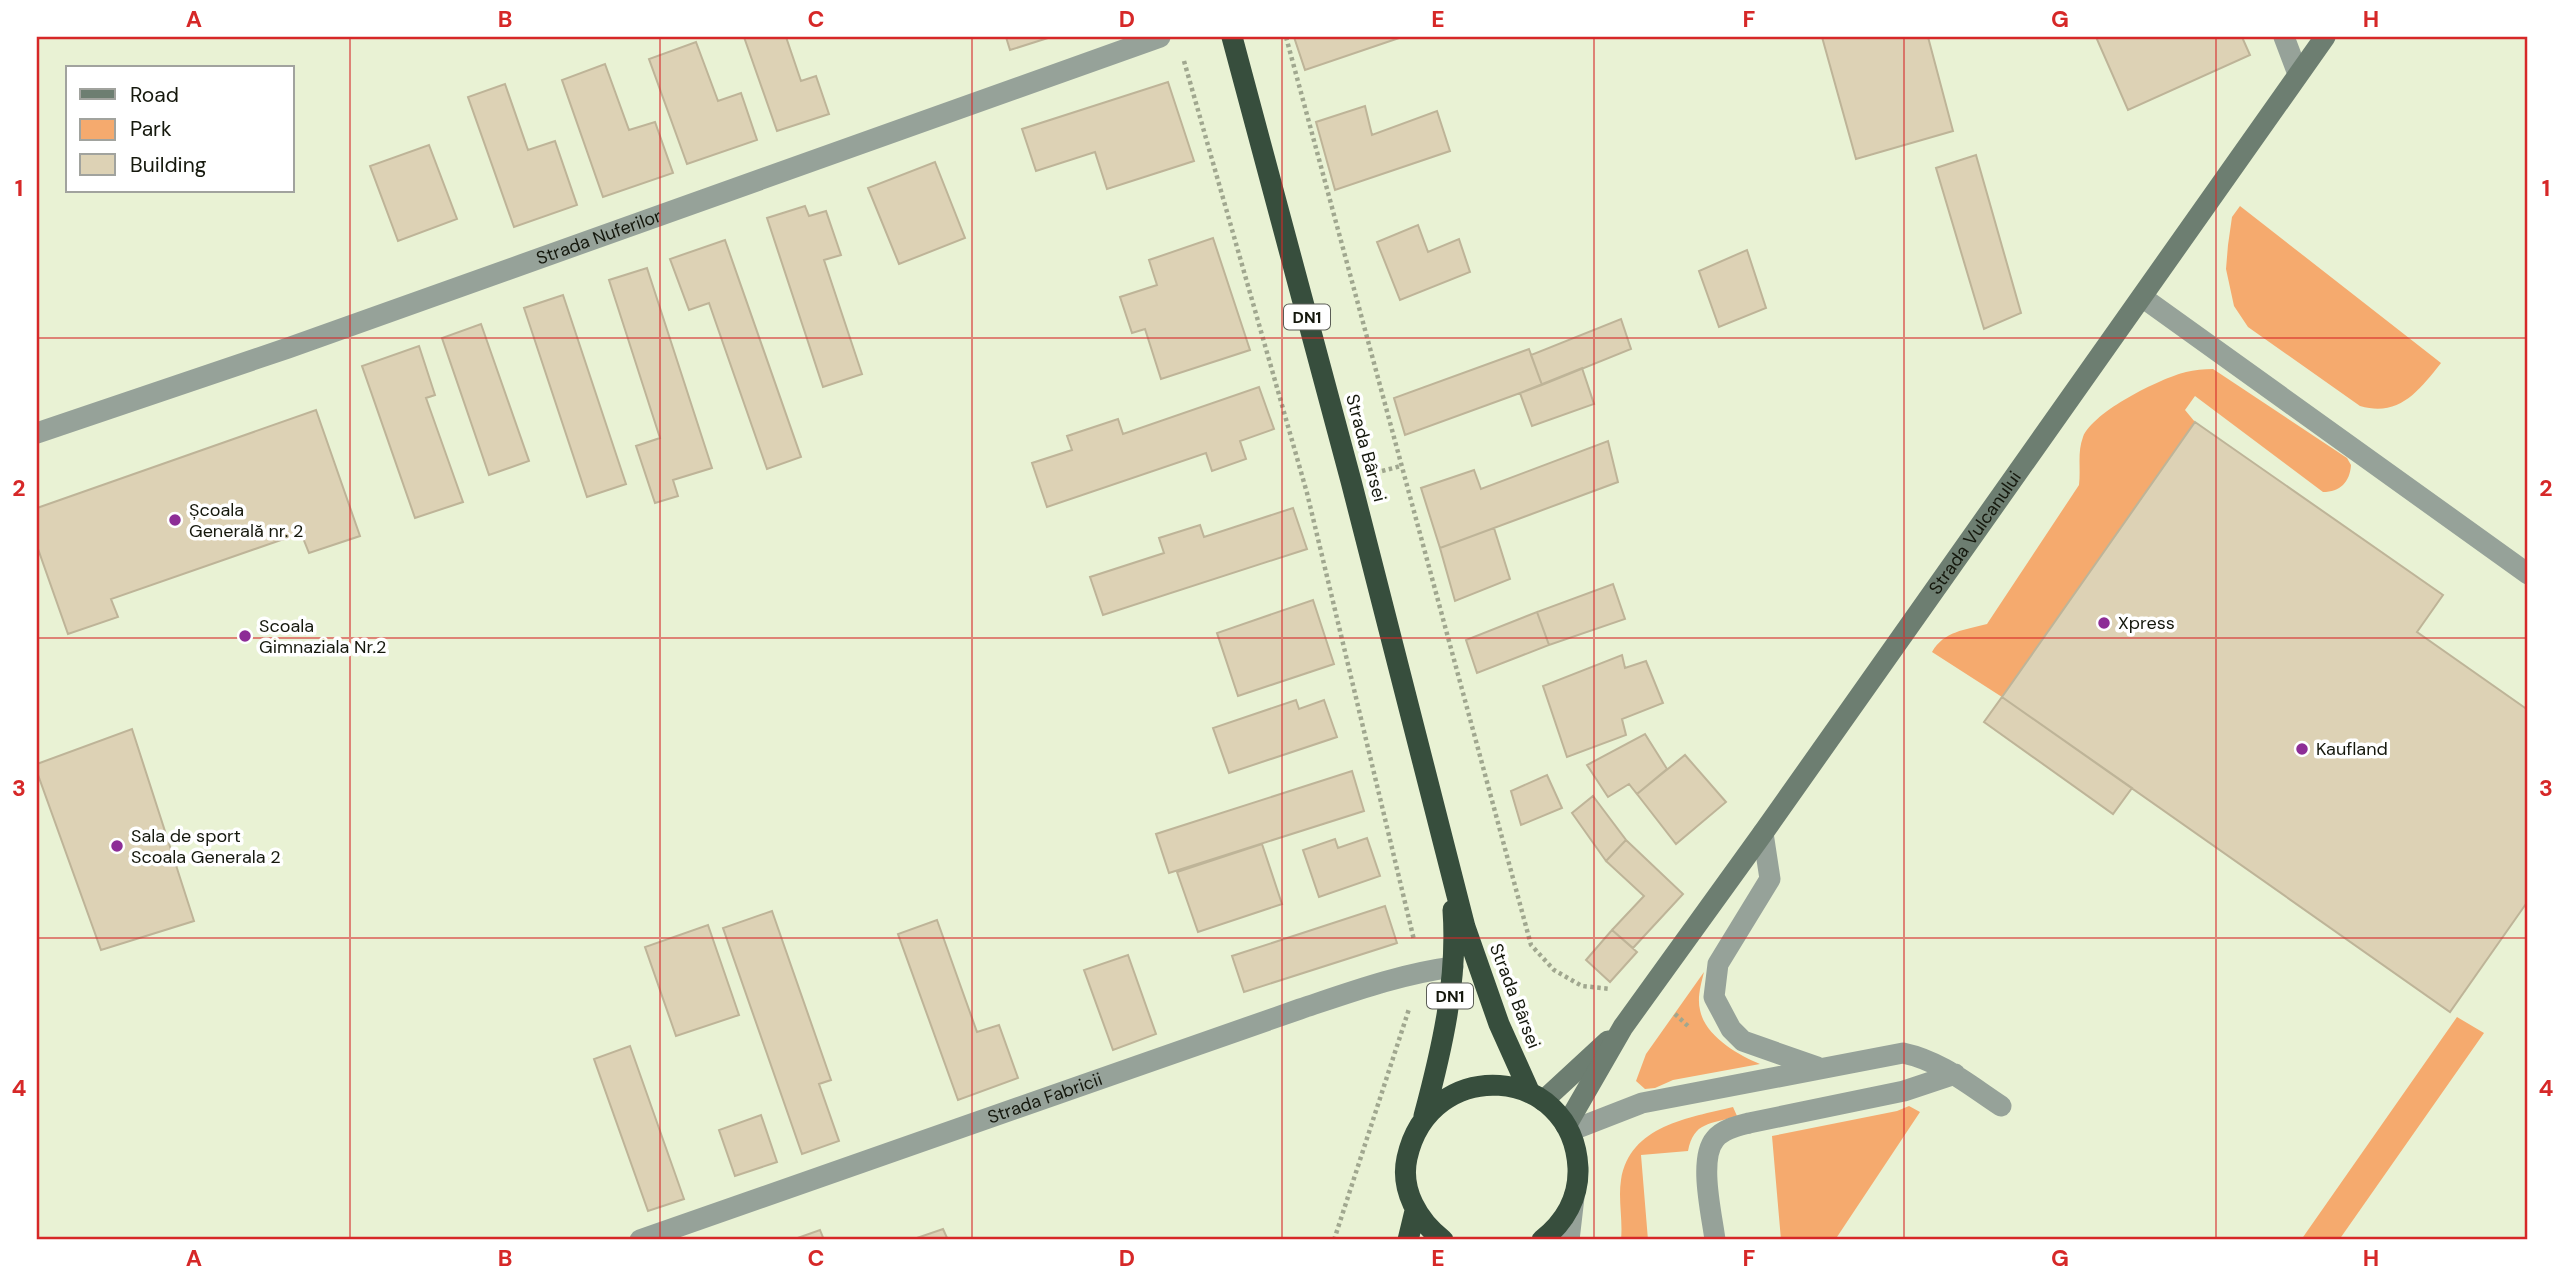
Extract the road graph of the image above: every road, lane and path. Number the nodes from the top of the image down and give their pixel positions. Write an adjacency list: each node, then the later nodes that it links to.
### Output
1 (1160, 37): 9 (street, Strada Nuferilor)
2 (1232, 37): 12 (highway, Strada Bârsei / DN1)
3 (1286, 37): 15 (path)
4 (2284, 37): 7 (street)
5 (2325, 37): 7 (main road, Strada Vulcanului)
6 (1181, 50): 14 (path)
7 (2298, 74): 8 (main road, Strada Vulcanului)
8 (2142, 297): 10 (street); 11 (main road, Strada Vulcanului)
9 (37, 433)
10 (2528, 574)
11 (1763, 833): 15 (main road, Strada Vulcanului); 18 (street)
12 (1450, 873): 13 (highway, Strada Bârsei / DN1); 20 (highway, Strada Bârsei / DN1)
13 (1453, 967): 14 (street, Strada Fabricii); 22 (highway, Strada Bârsei / DN1)
14 (1421, 971): 26 (street, Strada Fabricii); 27 (path)
15 (1648, 993): 16 (main road, Strada Vulcanului); 17 (path)
16 (1623, 1027): 20 (main road, Strada Vulcanului); 23 (main road, Strada Vulcanului)
17 (1693, 1031)
18 (1819, 1068): 19 (street); 23 (street)
19 (1955, 1074): 21 (street); 32 (street)
20 (1536, 1097): 22 (highway, DN1); 23 (highway, DN1)
21 (2001, 1106)
22 (1424, 1117): 25 (highway, DN1)
23 (1568, 1129): 24 (highway)
24 (1574, 1197): 30 (highway); 31 (street)
25 (1415, 1211): 28 (highway, DN1); 29 (highway, DN1)
26 (640, 1240)
27 (1334, 1240)
28 (1408, 1240)
29 (1443, 1240)
30 (1542, 1240)
31 (1569, 1240)
32 (1714, 1240)

